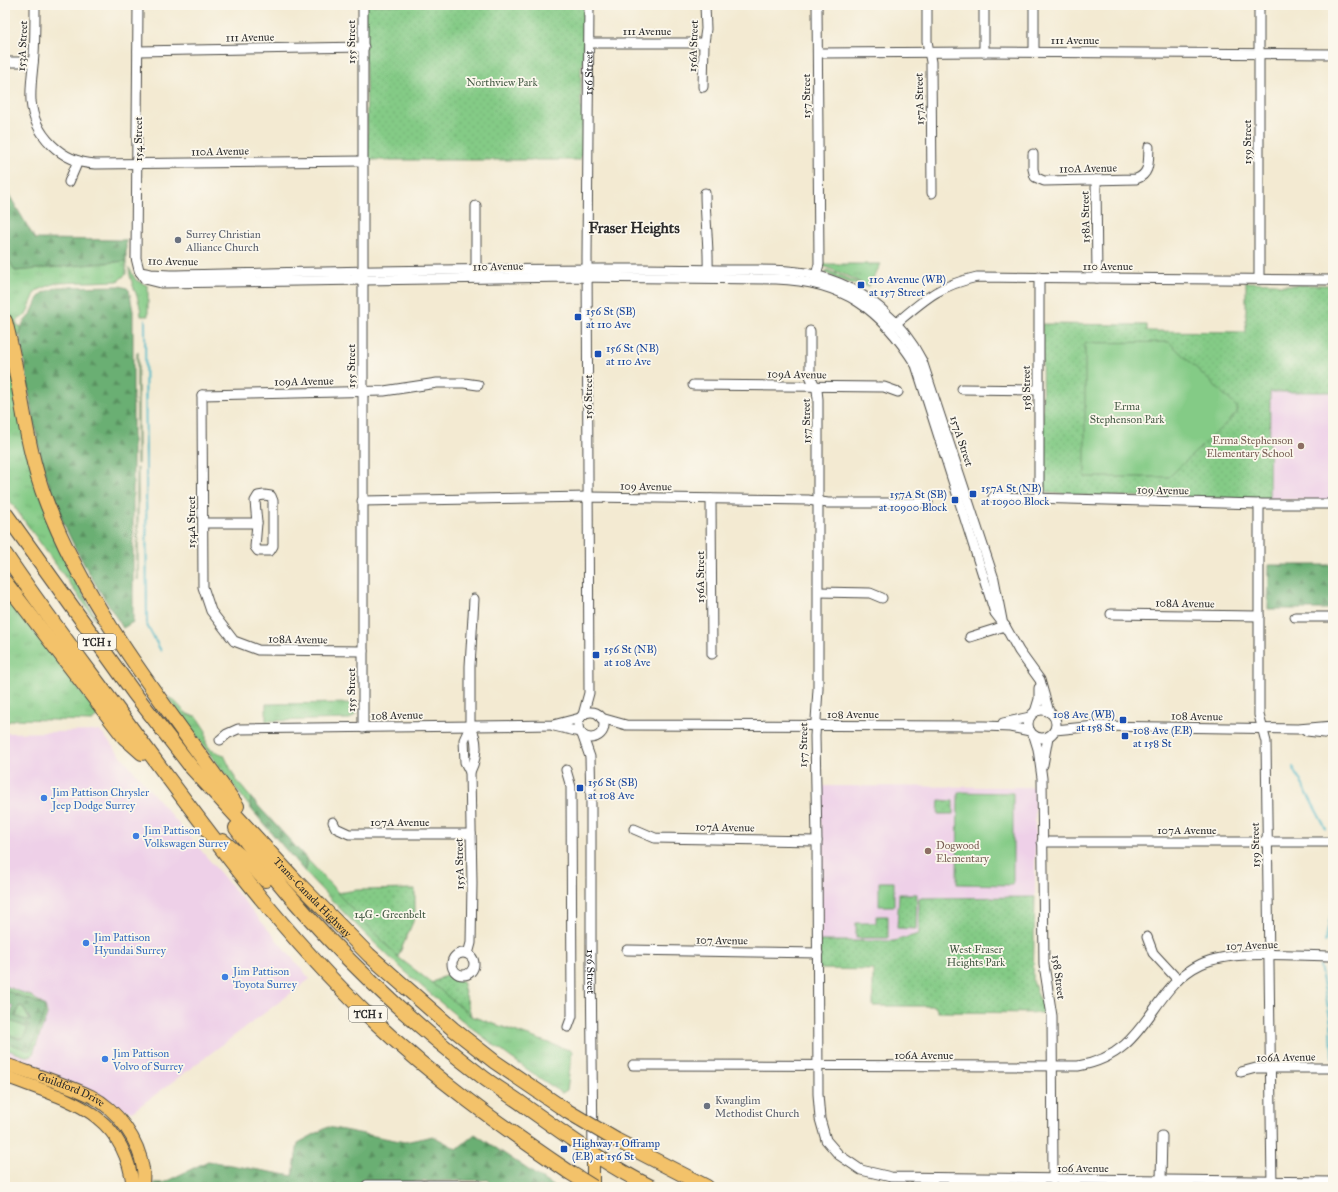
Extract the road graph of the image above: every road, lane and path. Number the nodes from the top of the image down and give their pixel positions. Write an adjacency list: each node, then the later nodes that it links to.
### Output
1 (35, 5): 22 (street, 153A Street)
2 (138, 5): 14 (street, 154 Street)
3 (363, 5): 13 (street, 155 Street)
4 (589, 5): 11 (street, 156 Street)
5 (705, 5): 12 (street, 156A Street)
6 (817, 5): 18 (street, 157 Street)
7 (927, 5): 15 (street, 157A Street)
8 (984, 5): 16 (street)
9 (1034, 5): 17 (street)
10 (1259, 5): 19 (street, 159 Street)
11 (590, 43): 12 (street, 111 Avenue); 37 (street, 156 Street)
12 (704, 44): 23 (street, 156A Street)
13 (364, 47): 14 (street, 111 Avenue); 28 (street, 155 Street)
14 (138, 51): 29 (street, 154 Street)
15 (929, 52): 16 (street, 111 Avenue); 18 (street, 111 Avenue); 33 (street, 157A Street)
16 (984, 52): 17 (street, 111 Avenue)
17 (1034, 52): 19 (street, 111 Avenue)
18 (818, 53): 43 (street, 157 Street)
19 (1259, 53): 20 (street, 111 Avenue); 44 (street, 159 Street)
20 (1333, 54)
21 (5, 62): 22 (street)
22 (33, 62): 25 (street, 153A Street)
23 (704, 87)
24 (1149, 147): 30 (street, 110A Avenue)
25 (59, 151): 27 (street, 110A Avenue)
26 (1034, 154): 30 (street, 110A Avenue)
27 (78, 161): 29 (street, 110A Avenue); 31 (street)
28 (363, 161): 29 (street, 110A Avenue); 39 (street, 155 Street)
29 (138, 163): 36 (street, 154 Street)
30 (1096, 180): 42 (street, 158A Street)
31 (69, 182)
32 (705, 193): 35 (street)
33 (932, 193)
34 (476, 206): 38 (street)
35 (708, 270): 37 (street, 110 Avenue); 40 (street); 43 (street, 110 Avenue)
36 (140, 272): 39 (street, 110 Avenue)
37 (588, 273): 38 (street, 110 Avenue); 40 (street, 110 Avenue); 57 (street, 156 Street)
38 (476, 274): 39 (street, 110 Avenue)
39 (363, 276): 55 (street, 155 Street)
40 (659, 277): 43 (street, 110 Avenue)
41 (1039, 278): 42 (street, 110 Avenue); 47 (street, 110 Avenue); 53 (street, 158 Street)
42 (1098, 278): 44 (street, 110 Avenue)
43 (816, 279): 47 (street, 110 Avenue)
44 (1259, 279): 45 (street, 110 Avenue)
45 (1333, 280)
46 (5, 321): 118 (highway)
47 (894, 326): 78 (street, 157A Street)
48 (810, 331): 51 (street, 157 Street)
49 (478, 385): 55 (street, 109A Avenue)
50 (693, 385): 51 (street, 109A Avenue)
51 (816, 386): 56 (street, 109A Avenue); 62 (street, 157 Street)
52 (962, 389): 53 (street)
53 (1038, 390): 60 (street, 158 Street)
54 (199, 391): 55 (street, 109A Avenue); 67 (street, 154A Street)
55 (363, 392): 61 (street, 155 Street)
56 (898, 392)
57 (588, 497): 59 (street, 109 Avenue); 61 (street, 109 Avenue); 84 (street, 156 Street)
58 (993, 497): 60 (street, 109 Avenue)
59 (711, 499): 62 (street, 109 Avenue); 82 (street, 156A Street)
60 (1039, 499): 64 (street, 109 Avenue)
61 (362, 501): 81 (street, 155 Street)
62 (818, 501): 63 (street, 109 Avenue); 71 (street, 157 Street)
63 (928, 503)
64 (1259, 504): 65 (street, 109 Avenue); 75 (street, 159 Street)
65 (1333, 504)
66 (5, 513): 106 (highway, Trans-Canada Highway / TCH 1)
67 (203, 523): 68 (street); 80 (street, 154A Street)
68 (257, 523): 68 (street)
69 (5, 554): 108 (highway, TCH 1)
70 (5, 582): 108 (highway)
71 (819, 592): 72 (street); 91 (street, 157 Street)
72 (882, 598)
73 (474, 599): 95 (street, 155A Street)
74 (1110, 614): 75 (street, 108A Avenue)
75 (1259, 616): 97 (street, 159 Street)
76 (1295, 617): 77 (street)
77 (1333, 617)
78 (1004, 623): 79 (street); 83 (street, 157A Street)
79 (970, 637)
80 (234, 641): 81 (street, 108A Avenue)
81 (363, 650): 96 (street, 155 Street)
82 (712, 654)
83 (1035, 672): 85 (street, 157A Street); 86 (street, 157A Street)
84 (589, 693): 87 (street, 156 Street); 88 (street, 156 Street)
85 (1032, 715): 86 (street); 92 (street, 108 Avenue); 102 (street)
86 (1052, 715): 93 (street, 108 Avenue); 101 (street)
87 (599, 716): 88 (street); 89 (street, 108 Avenue); 100 (street)
88 (582, 717): 90 (street, 108 Avenue); 99 (street)
89 (626, 724): 91 (street, 108 Avenue); 100 (street, 108 Avenue)
90 (553, 725): 95 (street, 108 Avenue); 99 (street, 108 Avenue)
91 (815, 726): 92 (street, 108 Avenue); 114 (street, 157 Street)
92 (984, 726): 102 (street, 108 Avenue)
93 (1096, 726): 97 (street, 108 Avenue); 101 (street, 108 Avenue)
94 (1333, 726): 98 (street, 108 Avenue)
95 (470, 727): 96 (street, 108 Avenue); 113 (street, 155A Street)
96 (363, 728): 104 (street, 108 Avenue)
97 (1262, 728): 98 (street, 108 Avenue); 116 (street, 159 Street)
98 (1298, 729): 103 (street, 108 Avenue)
99 (581, 733): 100 (street); 105 (street, 156 Street)
100 (600, 733): 105 (street, 156 Street)
101 (1052, 733): 102 (street); 109 (street, 158 Street)
102 (1032, 734): 109 (street, 158 Street)
103 (1333, 734)
104 (220, 740)
105 (590, 757): 137 (street, 156 Street)
106 (192, 768): 118 (highway, Trans-Canada Highway / TCH 1); 137 (highway)
107 (566, 770): 126 (street, 156 Street)
108 (163, 773): 110 (highway, TCH 1)
109 (1042, 778): 115 (street, 158 Street)
110 (200, 821): 137 (highway); 146 (highway, TCH 1, bridge)
111 (333, 822): 113 (street, 107A Avenue)
112 (634, 829): 114 (street, 107A Avenue)
113 (471, 834): 122 (street, 155A Street)
114 (817, 841): 121 (street, 157 Street)
115 (1042, 842): 116 (street, 107A Avenue); 130 (street, 158 Street)
116 (1267, 842): 117 (street, 107A Avenue); 123 (street, 159 Street)
117 (1333, 842)
118 (269, 852): 149 (highway, Trans-Canada Highway / TCH 1, bridge)
119 (1148, 937): 125 (street)
120 (626, 950): 121 (street, 107 Avenue)
121 (818, 953): 129 (street, 157 Street)
122 (468, 954)
123 (1268, 956): 124 (street, 107 Avenue); 125 (street, 107 Avenue); 131 (street, 159 Street)
124 (1333, 956)
125 (1178, 980): 130 (street, 106A Avenue)
126 (568, 1027)
127 (5, 1064): 145 (main road, Guildford Drive)
128 (633, 1065): 129 (street, 106A Avenue)
129 (818, 1066): 130 (street, 106A Avenue); 136 (street, 157 Street)
130 (1053, 1066): 138 (street, 158 Street)
131 (1271, 1068): 132 (street, 106A Avenue); 133 (street, 106A Avenue); 141 (street, 159 Street)
132 (1333, 1068)
133 (1241, 1072)
134 (5, 1076): 144 (main road, Guildford Drive)
135 (1162, 1136): 139 (street)
136 (839, 1155): 138 (street, 106 Avenue)
137 (593, 1158): 146 (main road, 156 Street); 147 (highway); 148 (highway)
138 (1054, 1180): 139 (street, 106 Avenue)
139 (1161, 1180): 141 (street, 106 Avenue)
140 (1333, 1182): 141 (street, 106 Avenue)
141 (1272, 1184)
142 (478, 1185): 143 (street)
143 (367, 1186)
144 (133, 1187)
145 (143, 1187)
146 (593, 1187)
147 (633, 1187)
148 (651, 1187)
149 (707, 1187)

